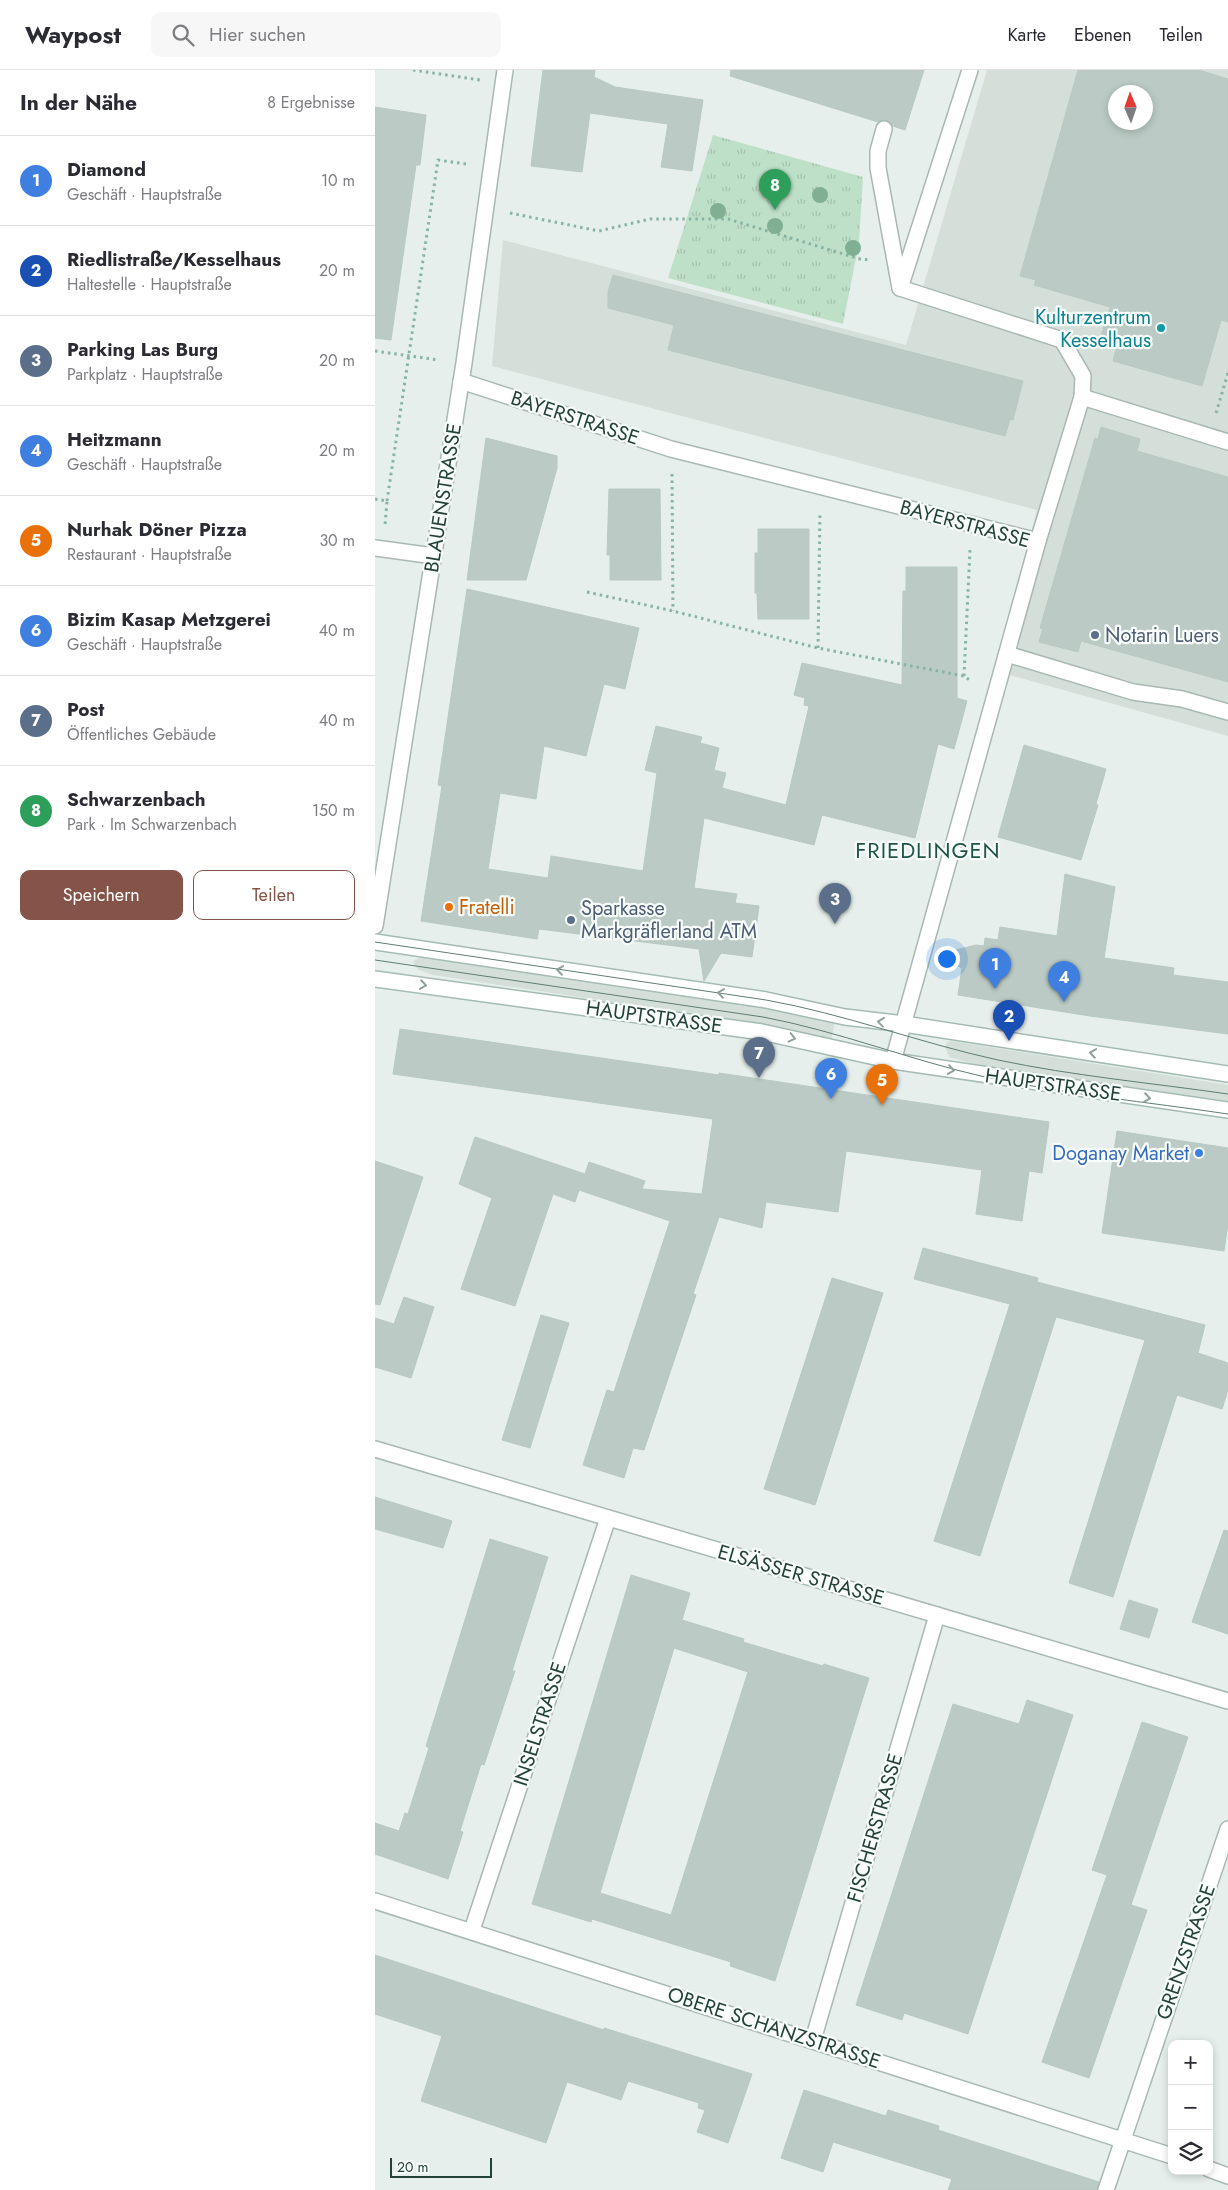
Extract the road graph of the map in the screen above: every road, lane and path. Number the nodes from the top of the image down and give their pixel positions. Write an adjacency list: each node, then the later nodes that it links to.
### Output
1 (413, 70): 3 (path)
2 (970, 70): 8 (street)
3 (504, 76): 5 (street, BLAUENSTRASSE)
4 (884, 129): 7 (street)
5 (491, 168): 6 (street, BLAUENSTRASSE); 10 (path)
6 (486, 208): 7 (path); 11 (street, BLAUENSTRASSE)
7 (893, 248): 8 (street)
8 (900, 288): 14 (street)
9 (375, 350): 10 (path)
10 (411, 356): 11 (path); 20 (path)
11 (464, 363): 13 (street, BLAUENSTRASSE)
12 (1228, 373): 15 (path)
13 (461, 381): 17 (street, BAYERSTRASSE); 24 (street, BLAUENSTRASSE)
14 (1082, 397): 15 (street); 22 (street)
15 (1210, 437): 16 (street)
16 (1228, 442)
17 (671, 449): 18 (street, BAYERSTRASSE); 26 (path)
18 (820, 486): 21 (street, BAYERSTRASSE); 27 (path)
19 (375, 499): 20 (path)
20 (387, 501): 23 (path)
21 (972, 525): 22 (street, BAYERSTRASSE); 29 (path)
22 (1038, 541): 28 (street, BAYERSTRASSE)
23 (378, 548): 24 (street)
24 (434, 556): 32 (street, BLAUENSTRASSE)
25 (587, 592): 26 (path)
26 (673, 611): 27 (path)
27 (818, 648): 29 (path)
28 (1007, 654): 30 (street, BAYERSTRASSE); 31 (street)
29 (964, 676): 30 (path)
30 (995, 699): 35 (street, BAYERSTRASSE)
31 (1228, 712)
32 (375, 926)
33 (375, 942): 35 (street, HAUPTSTRASSE, one-way to 33)
34 (375, 979): 36 (street, HAUPTSTRASSE, one-way to 36)
35 (904, 1024): 36 (street, BAYERSTRASSE); 37 (street, HAUPTSTRASSE, one-way to 35)
36 (893, 1061): 38 (street, HAUPTSTRASSE, one-way to 38)
37 (1228, 1074)
38 (1228, 1110)
39 (375, 1449): 40 (street, ELSÄSSER STRASSE)
40 (608, 1518): 41 (street, ELSÄSSER STRASSE); 45 (street, INSELSTRASSE)
41 (937, 1615): 42 (street, ELSÄSSER STRASSE); 46 (street, FISCHERSTRASSE)
42 (1228, 1701)
43 (1228, 1829): 47 (street, GRENZSTRASSE)
44 (375, 1901): 45 (street, OBERE SCHANZSTRASSE)
45 (472, 1930): 46 (street, OBERE SCHANZSTRASSE)
46 (813, 2040): 47 (street, OBERE SCHANZSTRASSE)
47 (1123, 2139): 48 (street, OBERE SCHANZSTRASSE); 51 (street, GRENZSTRASSE)
48 (1168, 2155)
49 (1213, 2170): 50 (street)
50 (1228, 2176)
51 (1107, 2190)

